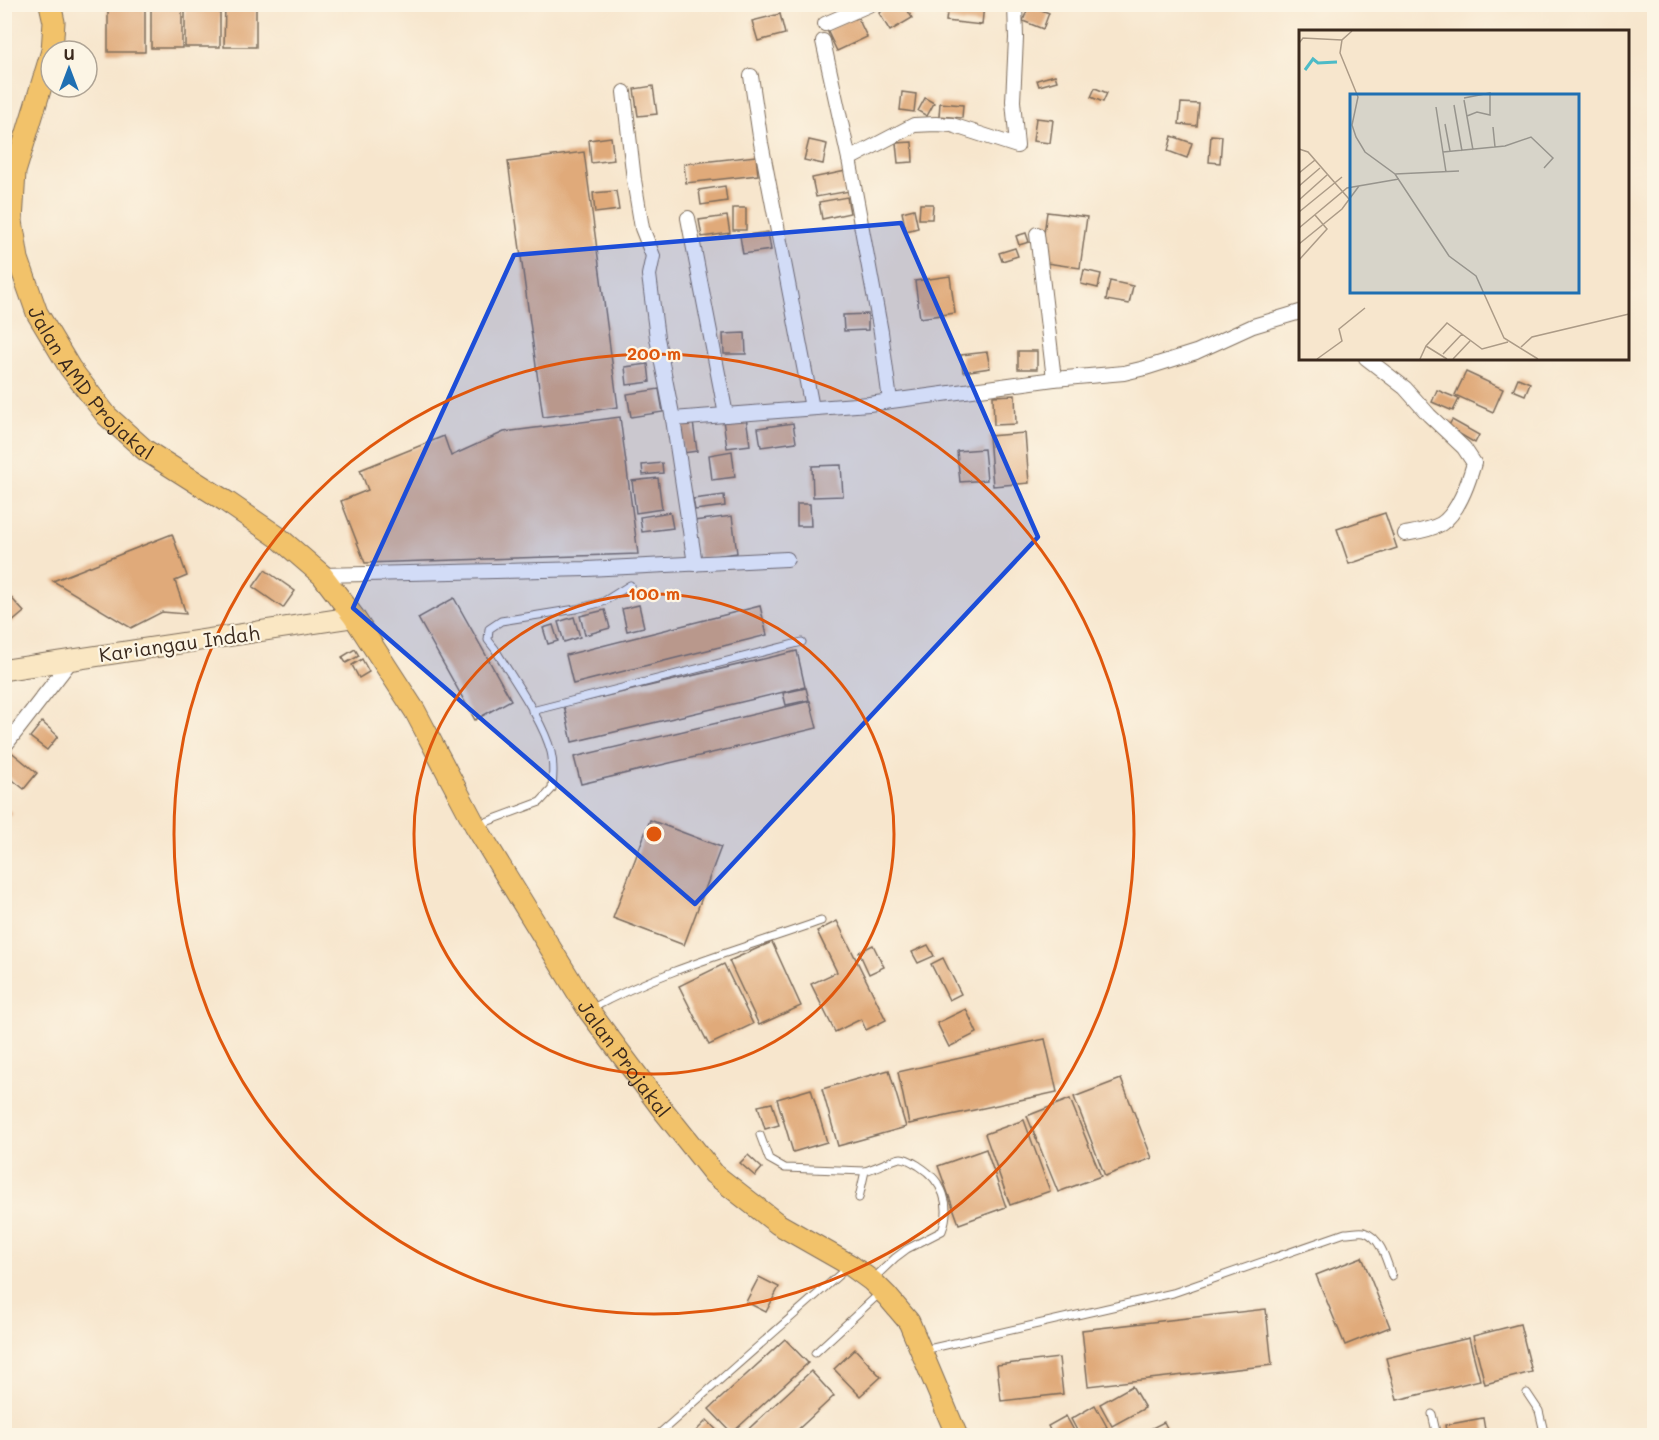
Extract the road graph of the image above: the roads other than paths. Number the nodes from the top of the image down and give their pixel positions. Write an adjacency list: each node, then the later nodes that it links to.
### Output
1 (50, 4): 5 (main road, Jalan AMD Projakal)
2 (871, 4): 4 (street)
3 (1015, 4): 10 (street)
4 (825, 24)
5 (52, 39)
6 (823, 41): 10 (street)
7 (751, 76): 17 (street)
8 (39, 92): 23 (main road, Jalan AMD Projakal)
9 (624, 92): 19 (street)
10 (849, 159): 16 (street)
11 (688, 218): 18 (street)
12 (1037, 234): 15 (street)
13 (1299, 312): 15 (street)
14 (1369, 360): 20 (street)
15 (1054, 379): 16 (street)
16 (890, 401): 17 (street)
17 (812, 408): 18 (street)
18 (726, 415): 19 (street)
19 (672, 419): 22 (street)
20 (1405, 534)
21 (787, 559): 22 (street)
22 (696, 564): 23 (street)
23 (322, 575): 25 (main road, Jalan AMD Projakal)
24 (630, 585): 29 (lane)
25 (354, 617): 27 (street, Kariangau Indah); 31 (main road, Jalan Projakal)
26 (802, 642): 29 (lane)
27 (73, 658): 28 (street, Kariangau Indah); 30 (street)
28 (4, 670)
29 (532, 711): 31 (lane)
30 (4, 747)
31 (475, 825): 33 (main road, Jalan Projakal)
32 (821, 921): 33 (lane)
33 (589, 1011): 37 (main road, Jalan Projakal)
34 (760, 1135): 35 (lane)
35 (866, 1171): 36 (lane); 39 (lane)
36 (859, 1198)
37 (850, 1265): 39 (main road, Jalan Projakal); 44 (lane)
38 (1392, 1276): 40 (lane)
39 (877, 1286): 40 (main road, Jalan Projakal); 41 (lane)
40 (922, 1350): 45 (main road, Jalan Projakal)
41 (814, 1353)
42 (1527, 1393): 47 (lane)
43 (1432, 1414): 46 (lane)
44 (661, 1432)
45 (957, 1436)
46 (1437, 1436)
47 (1545, 1436)

